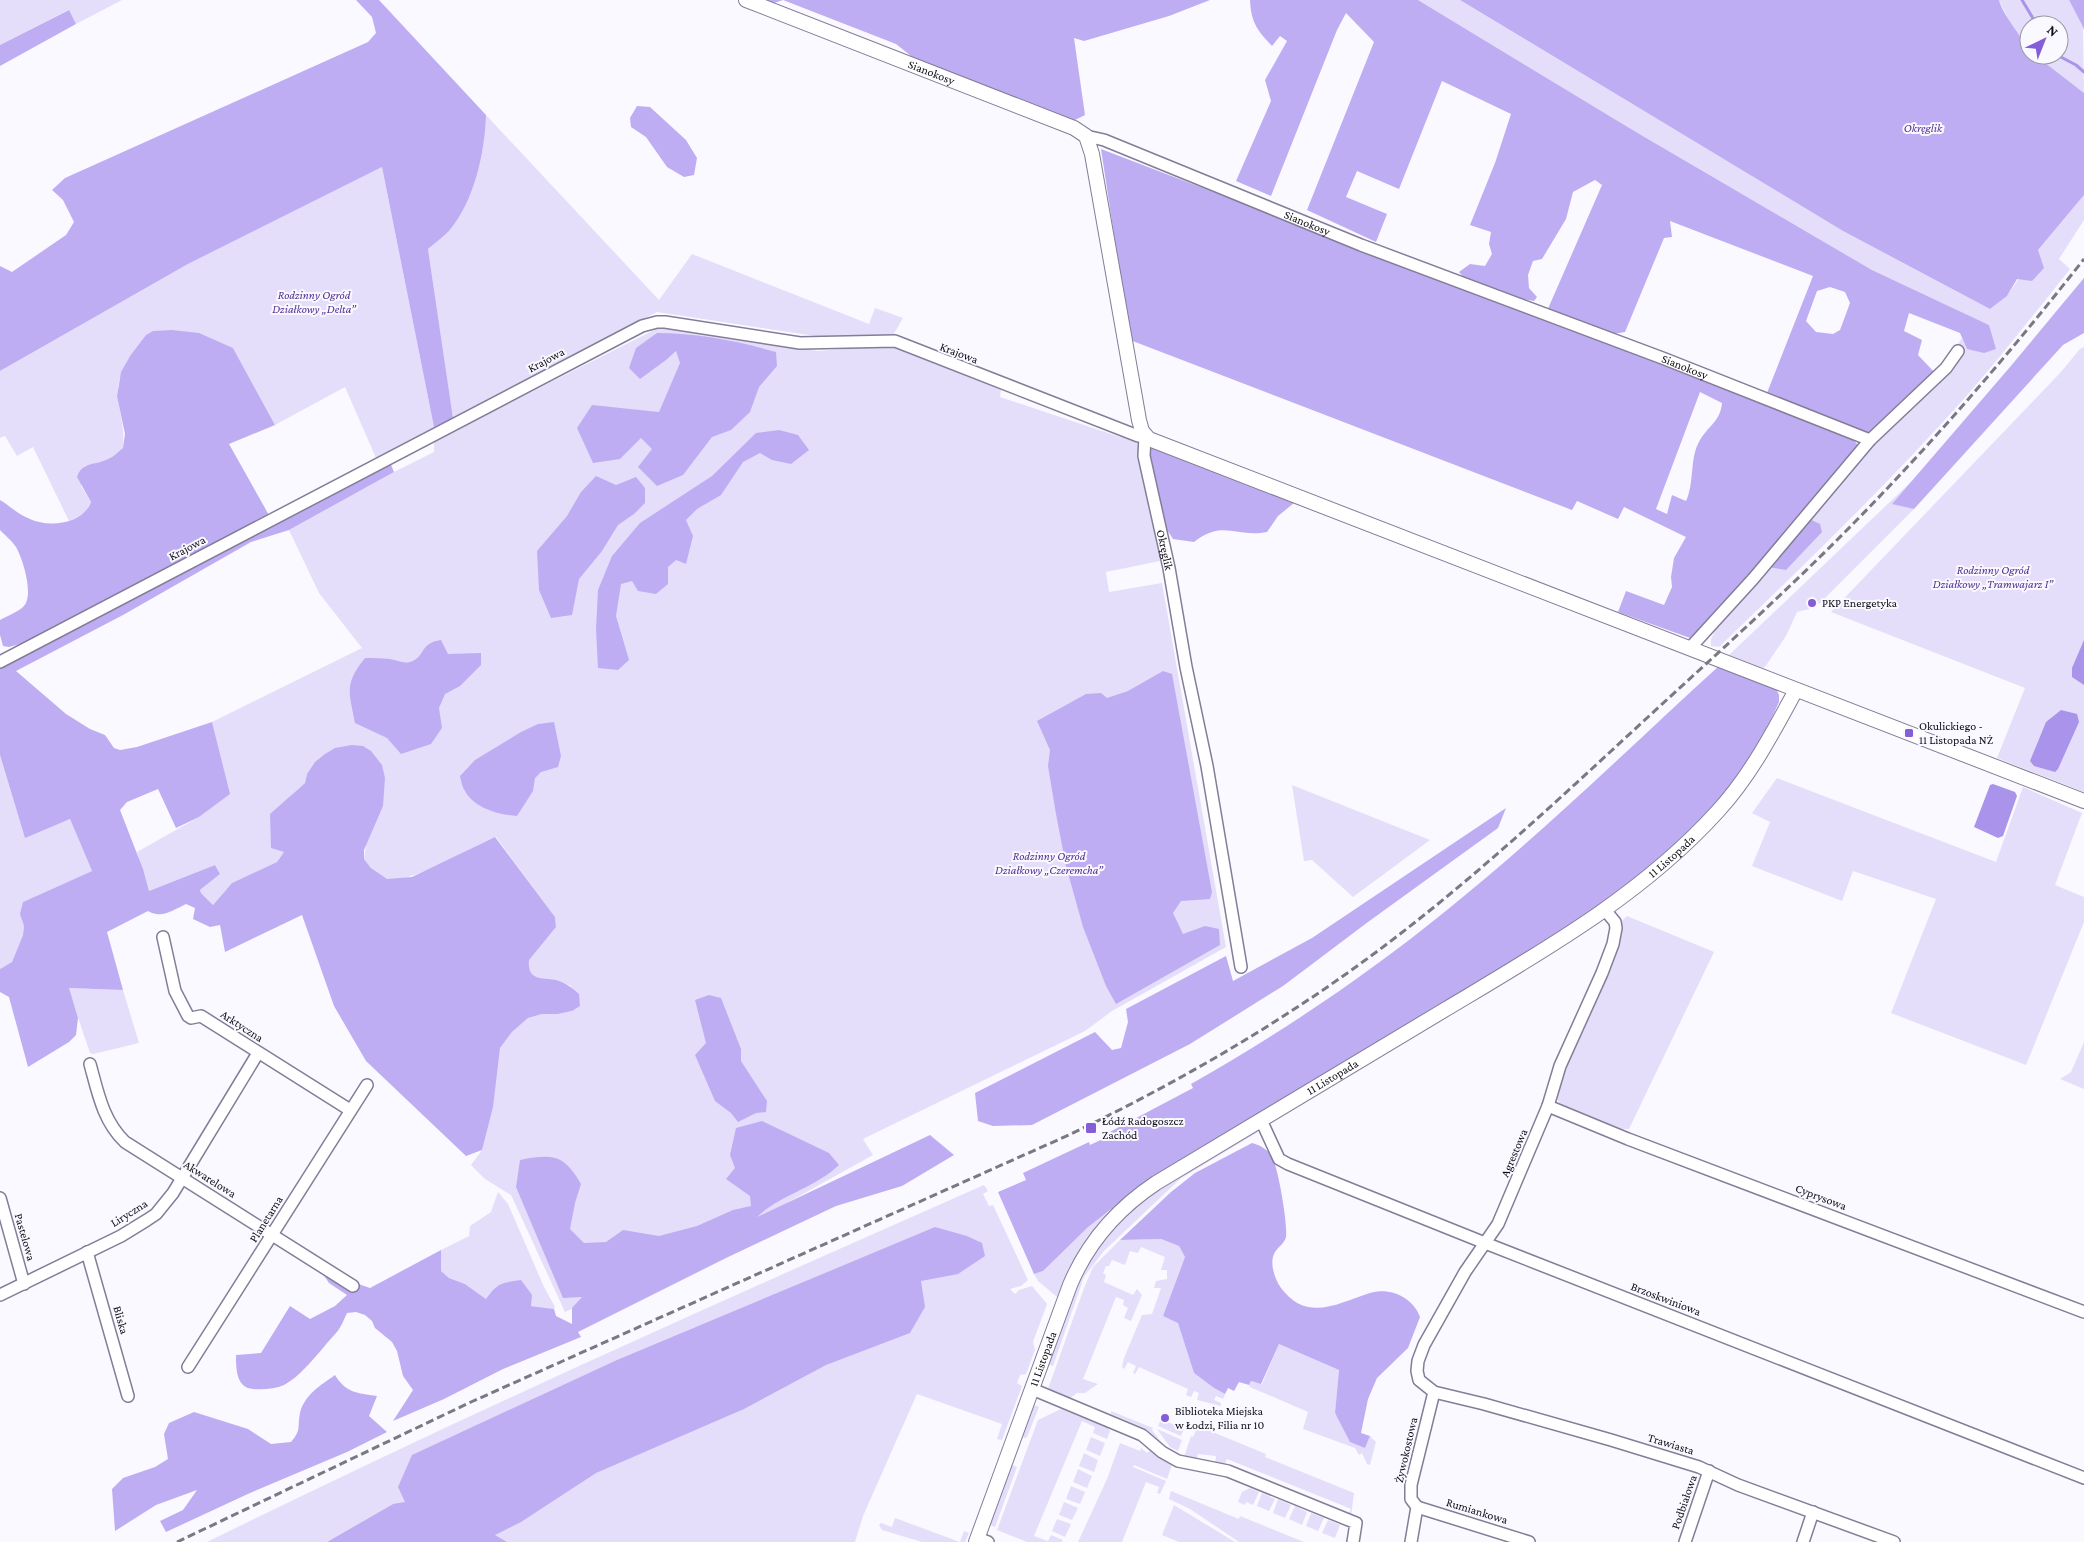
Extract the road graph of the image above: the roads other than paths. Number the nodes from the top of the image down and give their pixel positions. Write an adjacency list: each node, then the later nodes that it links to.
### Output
1 (746, 0): 2 (street, Sianokosy)
2 (1086, 136): 4 (street, Okręglik); 5 (street, Sianokosy)
3 (1958, 351): 5 (street)
4 (1145, 436): 6 (street); 7 (street, Krajowa); 12 (street, Okręglik)
5 (1870, 440): 6 (street)
6 (1690, 648): 8 (street)
7 (0, 662)
8 (1796, 690): 9 (street); 10 (street, 11 Listopada)
9 (2084, 801)
10 (1606, 910): 16 (street, Agrestowa); 18 (street, 11 Listopada)
11 (163, 937): 13 (street, Arktyczna)
12 (1241, 967)
13 (258, 1053): 17 (street, Arktyczna); 19 (street, Liryczna)
14 (90, 1064): 19 (street, Akwarelowa)
15 (367, 1085): 17 (street, Planetarna)
16 (1548, 1106): 22 (street, Agrestowa); 27 (street, Cyprysowa)
17 (350, 1110): 21 (street, Planetarna)
18 (1261, 1120): 22 (street, Brzoskwiniowa); 29 (street, 11 Listopada)
19 (182, 1177): 21 (street, Akwarelowa); 23 (street, Liryczna)
20 (0, 1198): 24 (street, Pastelowa)
21 (272, 1235): 25 (street, Akwarelowa); 28 (street, Planetarna)
22 (1485, 1244): 30 (street, Agrestowa); 33 (street, Brzoskwiniowa)
23 (87, 1252): 24 (street, Liryczna); 31 (street, Bliska)
24 (24, 1284): 26 (street, Liryczna)
25 (353, 1286)
26 (0, 1295)
27 (2084, 1312)
28 (188, 1367)
29 (1032, 1389): 36 (street, 11 Listopada); 37 (street)
30 (1434, 1392): 32 (street, Trawiasta); 34 (street, Żywokostowa)
31 (128, 1396)
32 (1709, 1471): 35 (street, Trawiasta); 40 (street, Podbiałowa)
33 (2084, 1478)
34 (1417, 1507): 38 (street, Żywokostowa); 39 (street, Rumiankowa)
35 (1813, 1512): 41 (street); 42 (street, Trawiasta)
36 (981, 1541)
37 (1353, 1542)
38 (1411, 1542)
39 (1529, 1542)
40 (1685, 1542)
41 (1803, 1542)
42 (1894, 1542)

